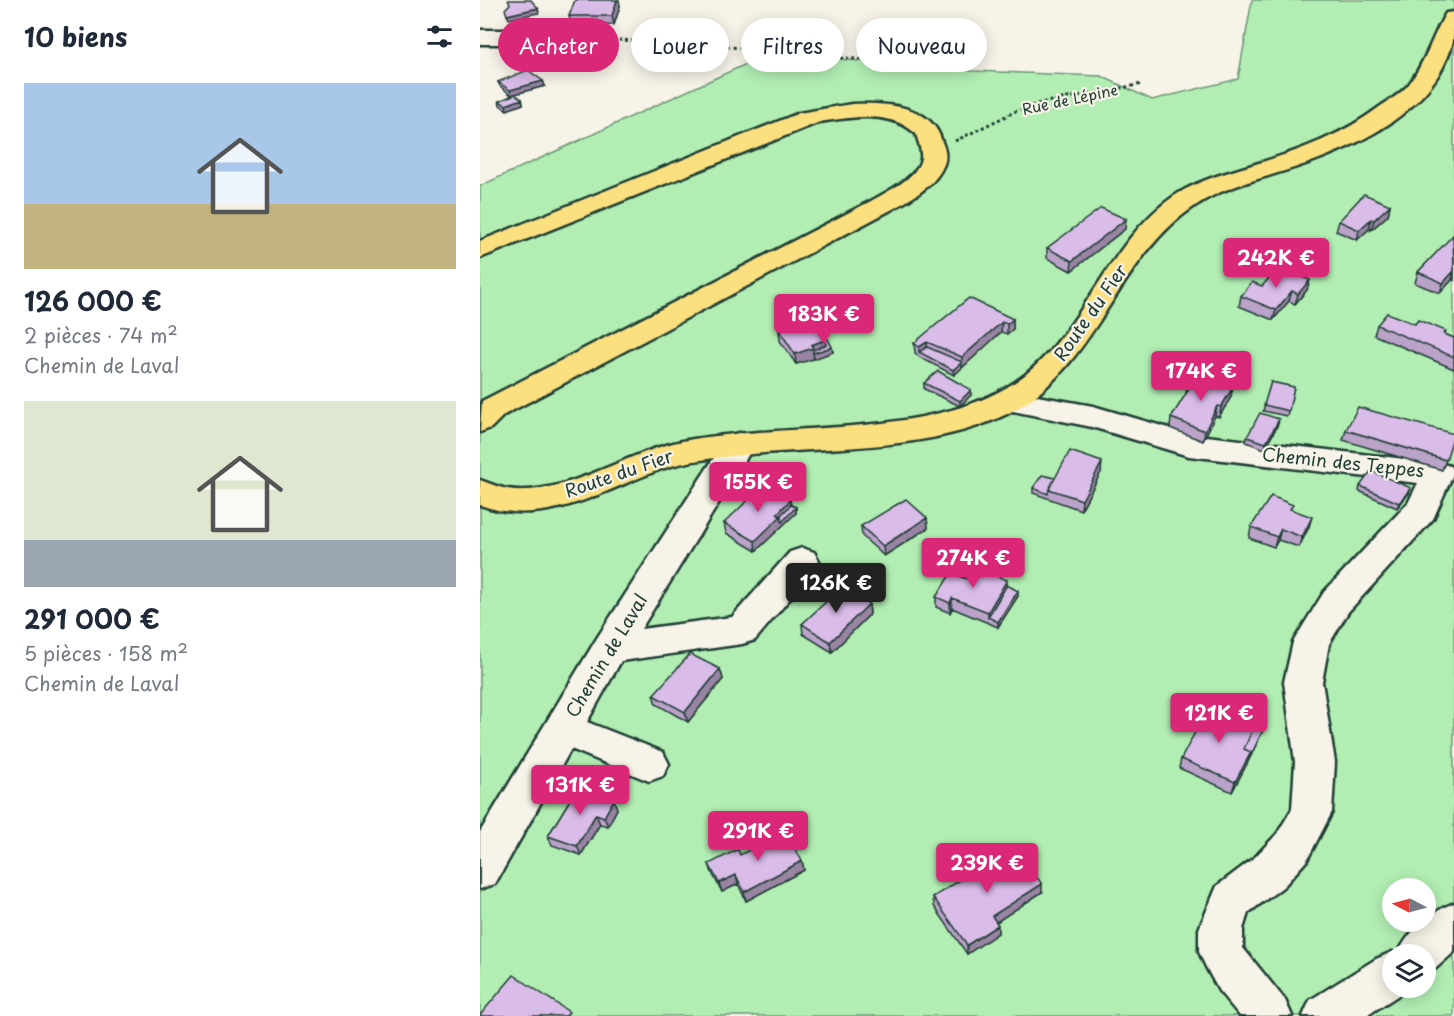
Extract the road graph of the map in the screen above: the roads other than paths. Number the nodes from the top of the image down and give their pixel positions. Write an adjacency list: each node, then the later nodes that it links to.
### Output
1 (1452, 27): 3 (main road, Route du Fier)
2 (480, 250): 4 (main road)
3 (1009, 401): 5 (main road, Route du Fier); 15 (street, Chemin des Teppes)
4 (480, 421)
5 (739, 444): 6 (main road, Route du Fier); 8 (street, Chemin de Laval)
6 (480, 492)
7 (802, 561): 8 (street)
8 (610, 648): 9 (street, Chemin de Laval)
9 (563, 729): 10 (street); 11 (street, Chemin de Laval)
10 (649, 764)
11 (480, 870)
12 (1454, 923): 13 (street)
13 (1431, 944)
14 (1382, 980): 16 (street)
15 (1269, 1016)
16 (1326, 1016)

